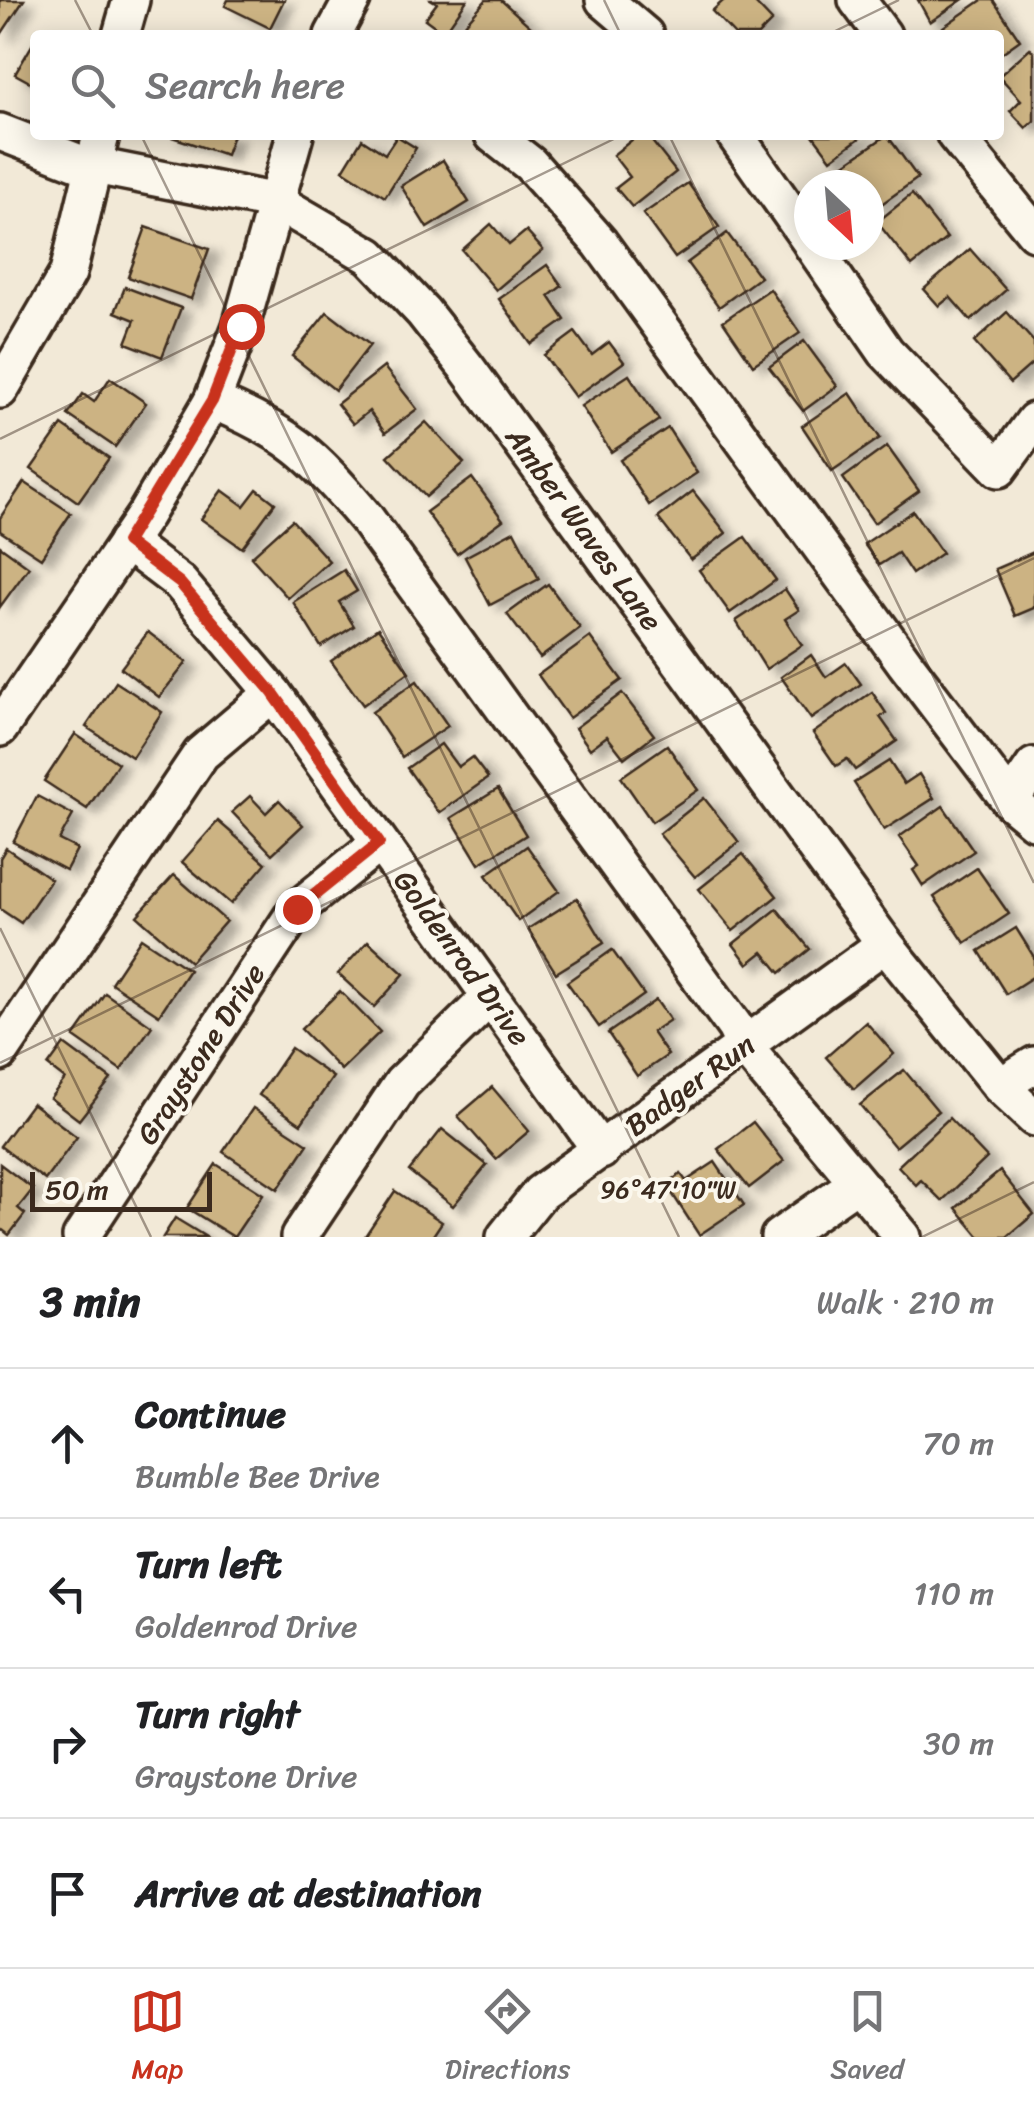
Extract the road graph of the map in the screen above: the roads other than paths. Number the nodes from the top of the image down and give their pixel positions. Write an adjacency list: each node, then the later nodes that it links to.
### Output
1 (132, 0): 5 (street)
2 (352, 0): 6 (street)
3 (604, 0): 7 (street)
4 (857, 0): 8 (street)
5 (123, 30)
6 (336, 30)
7 (639, 30)
8 (880, 30)
9 (0, 132): 10 (street, Amber Waves Lane)
10 (30, 138)
11 (41, 140): 16 (street, Amber Waves Lane)
12 (294, 140): 17 (street)
13 (499, 140): 28 (street)
14 (739, 140): 18 (street)
15 (960, 140): 19 (street)
16 (98, 151): 17 (street, Amber Waves Lane); 21 (street)
17 (277, 202): 22 (street); 30 (street, Amber Waves Lane)
18 (794, 219)
19 (1034, 232)
20 (823, 260): 23 (street)
21 (0, 390)
22 (212, 401): 24 (street); 32 (street)
23 (1034, 421)
24 (126, 542): 25 (street, Goldenrod Drive); 26 (street)
25 (273, 693): 29 (street, Goldenrod Drive); 33 (street)
26 (0, 728)
27 (1034, 766): 28 (street)
28 (1022, 811)
29 (379, 843): 31 (street, Goldenrod Drive); 39 (street, Graystone Drive)
30 (885, 944): 32 (street, Badger Run); 35 (street, Amber Waves Lane)
31 (490, 997): 37 (street, Goldenrod Drive); 40 (street)
32 (744, 1046): 37 (street, Badger Run); 38 (street)
33 (0, 1053)
34 (1034, 1065): 35 (street)
35 (1000, 1086): 36 (street, Amber Waves Lane)
36 (1034, 1118)
37 (601, 1150): 41 (street, Badger Run)
38 (856, 1183): 42 (street); 43 (street)
39 (81, 1237)
40 (299, 1237)
41 (505, 1237)
42 (779, 1237)
43 (903, 1237)

